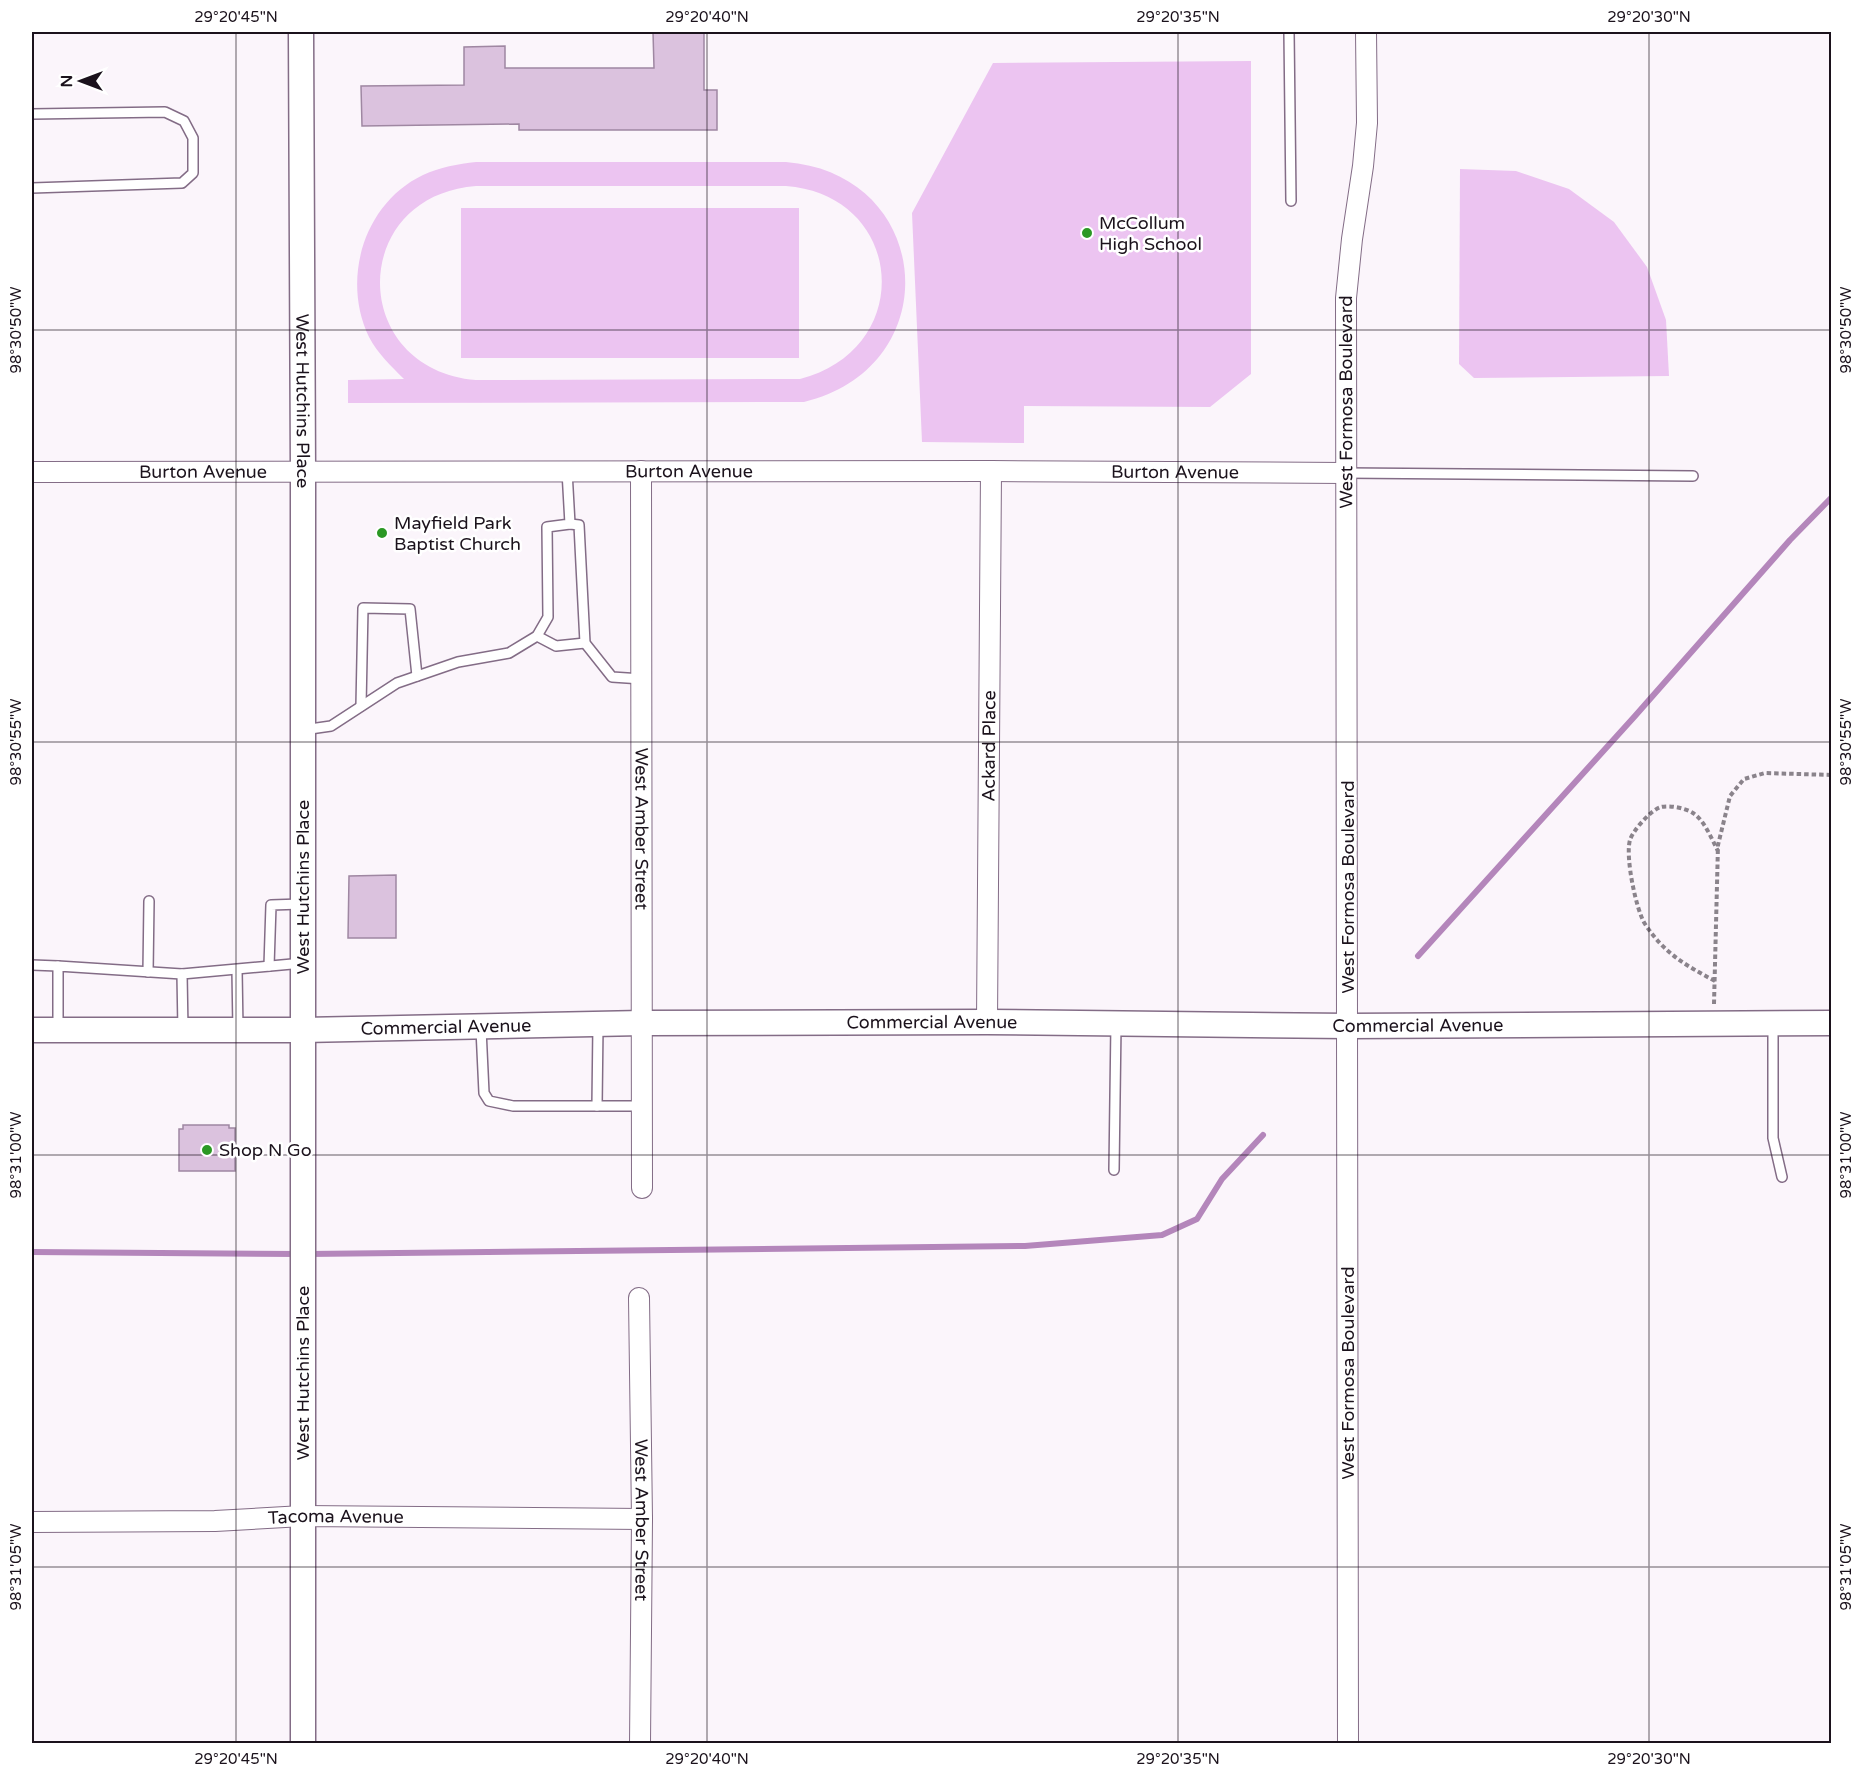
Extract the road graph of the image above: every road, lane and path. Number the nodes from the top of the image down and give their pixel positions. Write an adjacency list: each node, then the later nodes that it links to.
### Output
1 (301, 32): 11 (street, West Hutchins Place)
2 (1289, 32): 6 (lane)
3 (1366, 32): 12 (street, West Formosa Boulevard)
4 (32, 114): 5 (lane)
5 (32, 188)
6 (1291, 201)
7 (567, 471): 8 (street, Burton Avenue); 11 (street, Burton Avenue); 14 (lane)
8 (641, 471): 9 (street, Burton Avenue); 18 (street, West Amber Street)
9 (991, 471): 12 (street, Burton Avenue); 33 (street, Ackard Place)
10 (32, 472): 11 (street, Burton Avenue)
11 (303, 472): 20 (street, West Hutchins Place)
12 (1346, 473): 13 (lane); 41 (street, West Formosa Boulevard)
13 (1693, 476)
14 (570, 525): 15 (lane); 16 (lane)
15 (537, 636): 16 (lane); 17 (lane)
16 (585, 643): 18 (lane)
17 (417, 676): 19 (lane); 19 (lane)
18 (642, 679): 34 (street, West Amber Street)
19 (361, 706): 20 (lane)
20 (303, 730): 24 (street, West Hutchins Place)
21 (1832, 775): 22 (path)
22 (1718, 852): 32 (path); 32 (path)
23 (149, 902): 30 (lane)
24 (303, 904): 25 (street, West Hutchins Place); 28 (lane)
25 (303, 963): 28 (lane); 46 (street, West Hutchins Place)
26 (32, 965): 27 (lane)
27 (58, 966): 30 (lane); 43 (lane)
28 (268, 966): 29 (lane)
29 (237, 970): 31 (lane); 45 (lane)
30 (148, 972): 31 (lane)
31 (182, 974): 44 (lane)
32 (1715, 981): 35 (path)
33 (987, 1022): 34 (street, Commercial Avenue); 39 (street, Commercial Avenue)
34 (642, 1023): 38 (street, Commercial Avenue); 48 (street, West Amber Street)
35 (1713, 1023): 36 (street, Commercial Avenue); 41 (street, Commercial Avenue)
36 (1773, 1023): 37 (street, Commercial Avenue); 50 (lane)
37 (1832, 1023)
38 (598, 1024): 40 (street, Commercial Avenue); 47 (lane)
39 (1116, 1024): 41 (street, Commercial Avenue); 49 (lane)
40 (481, 1026): 46 (street, Commercial Avenue); 47 (lane)
41 (1348, 1026): 58 (street, West Formosa Boulevard)
42 (32, 1030): 43 (street, Commercial Avenue)
43 (58, 1030): 44 (street, Commercial Avenue)
44 (183, 1030): 45 (street, Commercial Avenue)
45 (238, 1030): 46 (street, Commercial Avenue)
46 (303, 1030): 53 (street, West Hutchins Place)
47 (597, 1107): 48 (lane)
48 (642, 1107): 51 (street, West Amber Street)
49 (1114, 1170)
50 (1782, 1177)
51 (642, 1188)
52 (639, 1298): 54 (street, West Amber Street)
53 (303, 1516): 54 (street, Tacoma Avenue); 55 (street, Tacoma Avenue); 56 (street, West Hutchins Place)
54 (642, 1519): 57 (street, West Amber Street)
55 (32, 1522)
56 (303, 1743)
57 (640, 1743)
58 (1348, 1743)

